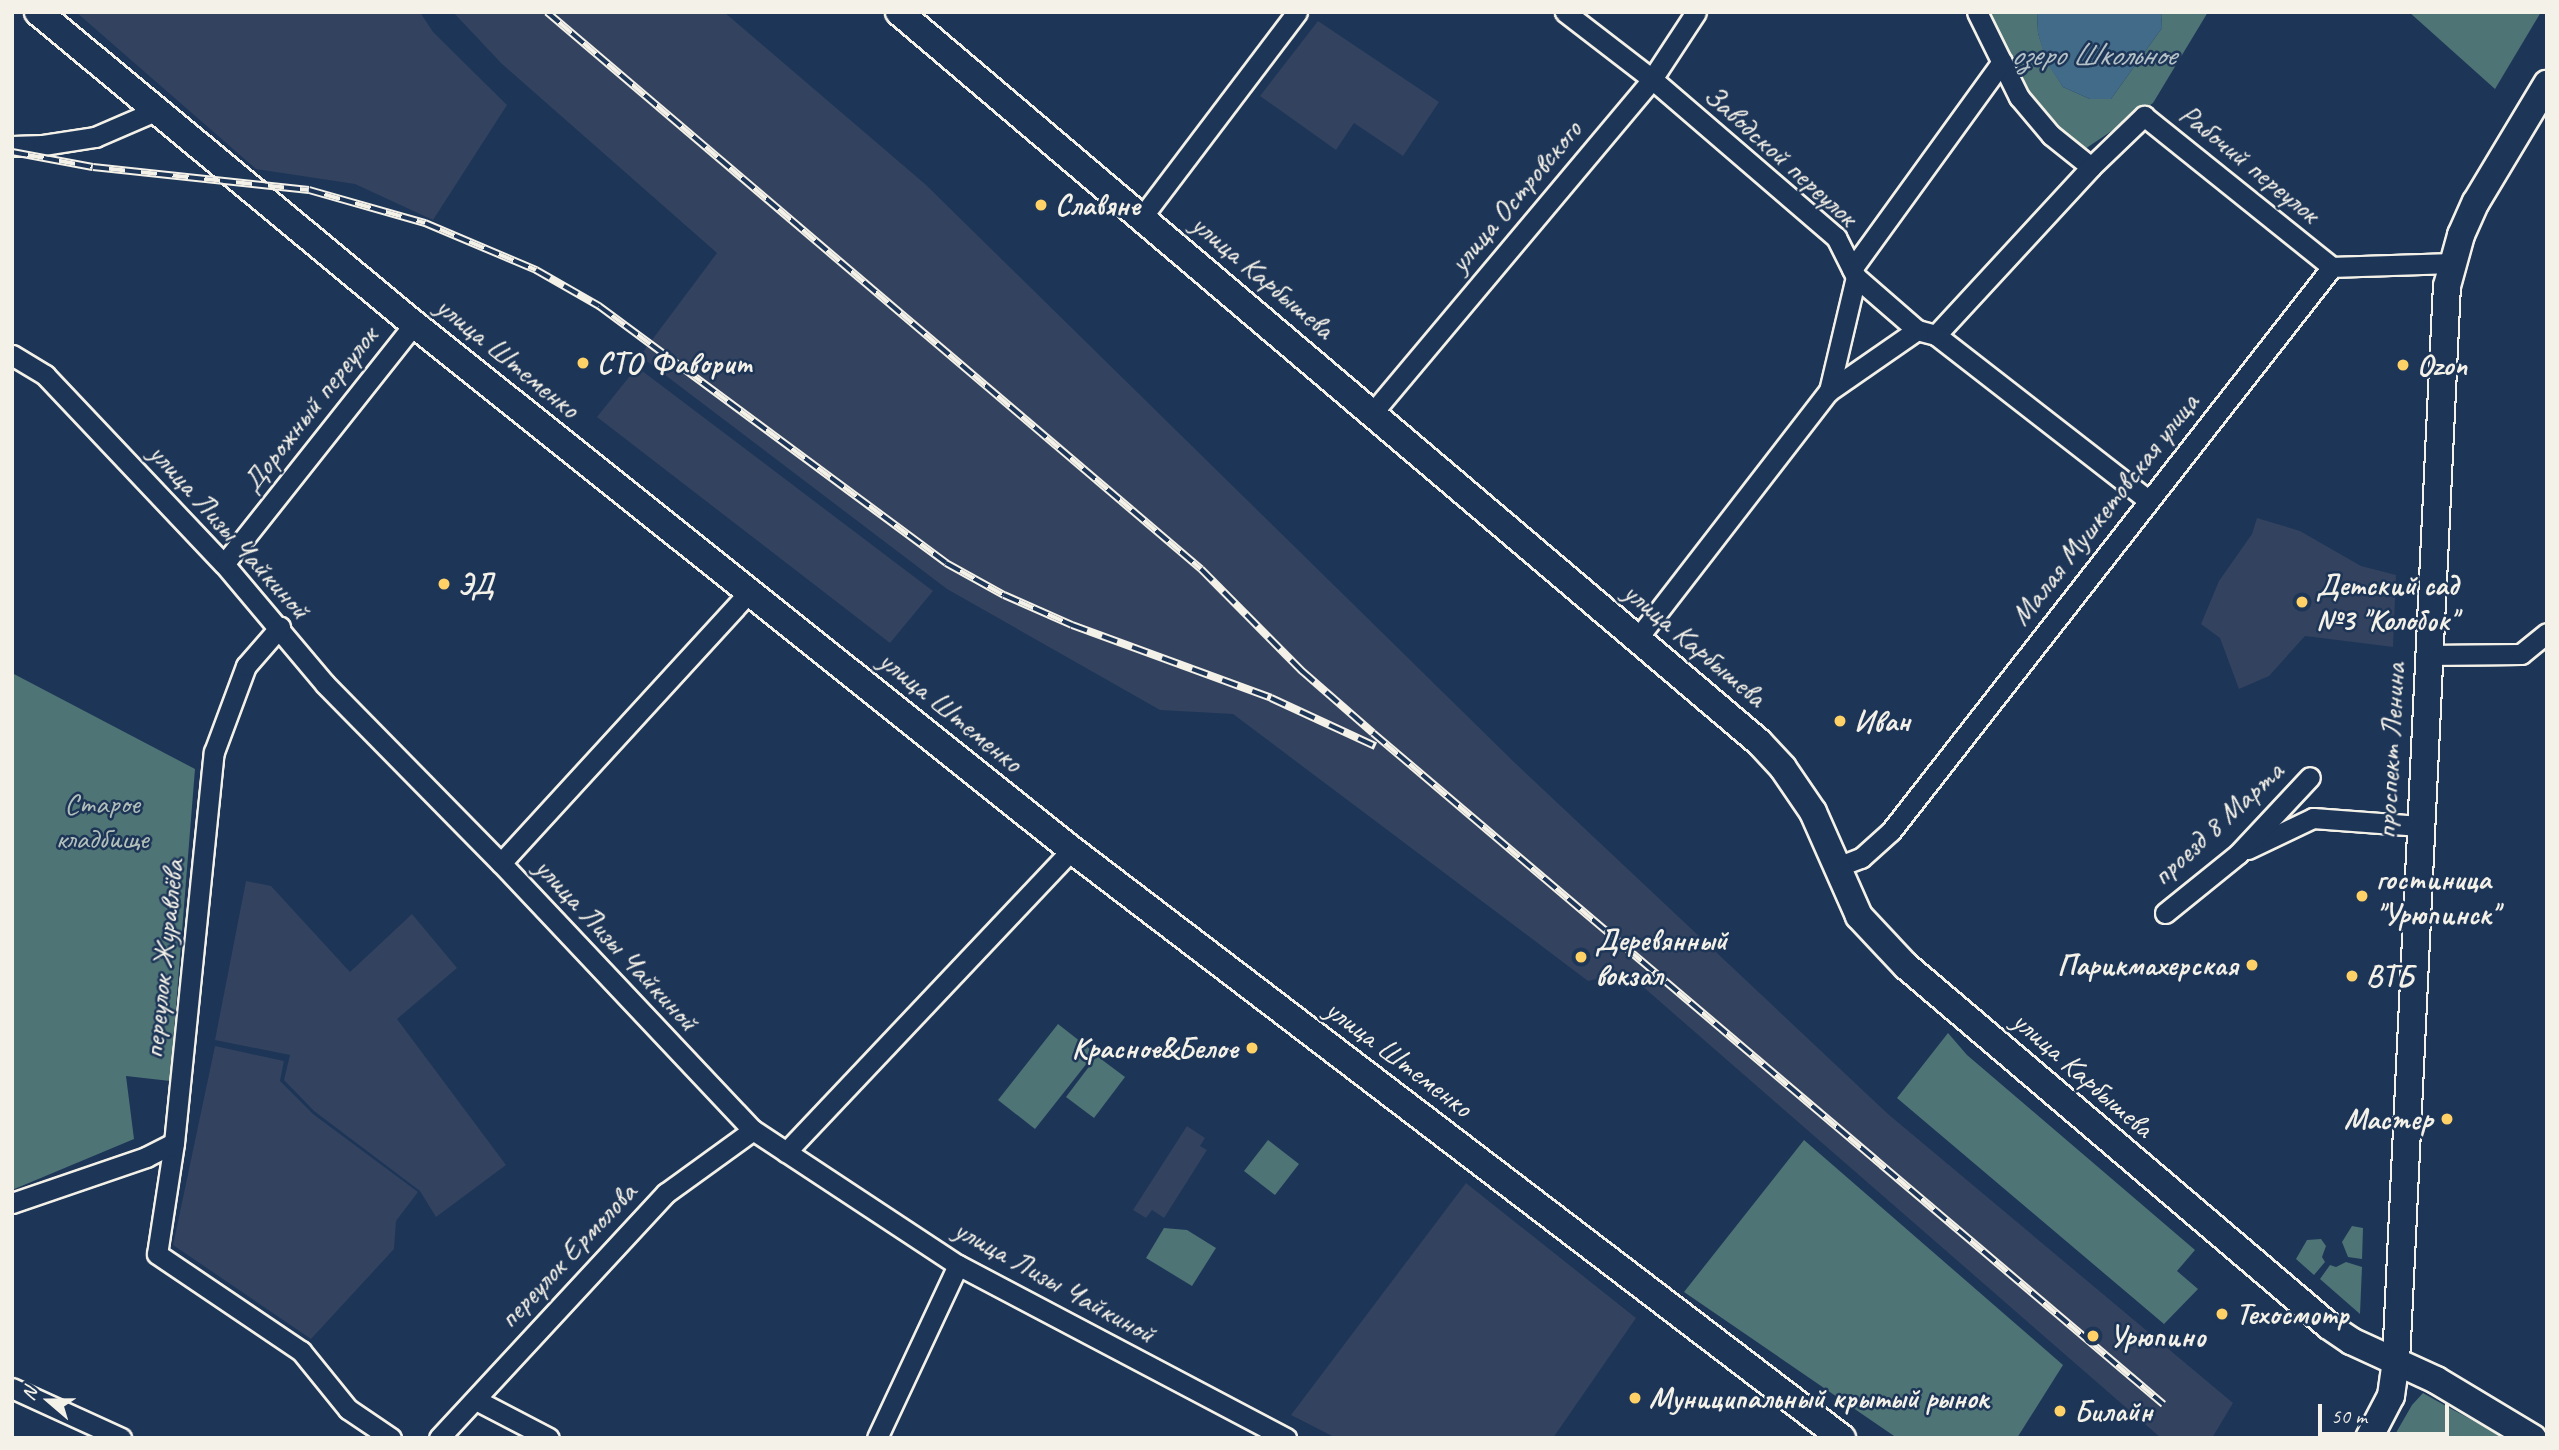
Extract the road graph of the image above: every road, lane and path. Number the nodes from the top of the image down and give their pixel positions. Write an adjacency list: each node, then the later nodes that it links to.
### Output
1 (38, 12): 10 (main road, улица Штеменко)
2 (899, 12): 13 (main road, улица Карбышева)
3 (1297, 12): 13 (street)
4 (1565, 12): 8 (street, Заводской переулок)
5 (1696, 12): 8 (street, улица Островского)
6 (1977, 12): 7 (street)
7 (2002, 62): 12 (street); 16 (street)
8 (1652, 79): 16 (street, Заводской переулок); 21 (street, улица Островского)
9 (2547, 84): 14 (main road, проспект Ленина)
10 (155, 111): 11 (street); 17 (main road, улица Штеменко)
11 (12, 146)
12 (2091, 167): 15 (street, Рабочий переулок); 18 (street)
13 (1142, 217): 21 (main road, улица Карбышева)
14 (2451, 263): 15 (street); 28 (main road, проспект Ленина)
15 (2332, 267): 22 (street, Малая Мушкетовская улица)
16 (1854, 273): 18 (street, Заводской переулок); 20 (street)
17 (414, 324): 23 (street, Дорожный переулок); 24 (main road, улица Штеменко)
18 (1926, 333): 20 (street); 22 (street, Заводской переулок)
19 (12, 355): 23 (street, улица Лизы Чайкиной)
20 (1829, 391): 27 (street)
21 (1373, 412): 27 (main road, улица Карбышева)
22 (2148, 500): 34 (street, Малая Мушкетовская улица)
23 (224, 564): 25 (street, улица Лизы Чайкиной)
24 (749, 592): 31 (main road, улица Штеменко); 33 (street)
25 (280, 627): 33 (street, улица Лизы Чайкиной); 37 (street, переулок Журавлёва)
26 (2547, 633): 28 (street)
27 (1637, 639): 34 (main road, улица Карбышева)
28 (2427, 655): 30 (main road, проспект Ленина)
29 (2310, 777): 32 (street, проезд 8 Марта)
30 (2420, 826): 32 (street); 41 (main road, проспект Ленина)
31 (1072, 850): 38 (street); 50 (main road, улица Штеменко)
32 (2238, 854): 35 (street, проезд 8 Марта)
33 (500, 863): 36 (street, улица Лизы Чайкиной)
34 (1837, 867): 41 (main road, улица Карбышева)
35 (2165, 913)
36 (753, 1130): 38 (street, улица Лизы Чайкиной); 43 (street, переулок Ермолова)
37 (174, 1143): 39 (street); 45 (street, переулок Журавлёва)
38 (786, 1152): 40 (street, улица Лизы Чайкиной)
39 (12, 1203)
40 (958, 1265): 48 (street); 49 (street, улица Лизы Чайкиной)
41 (2396, 1362): 51 (main road, проспект Ленина); 52 (main road, улица Карбышева)
42 (12, 1388): 44 (street)
43 (476, 1401): 46 (street, переулок Ермолова); 47 (street)
44 (121, 1438)
45 (391, 1438)
46 (439, 1438)
47 (549, 1438)
48 (877, 1438)
49 (1286, 1438)
50 (1842, 1438)
51 (2369, 1438)
52 (2533, 1438)

